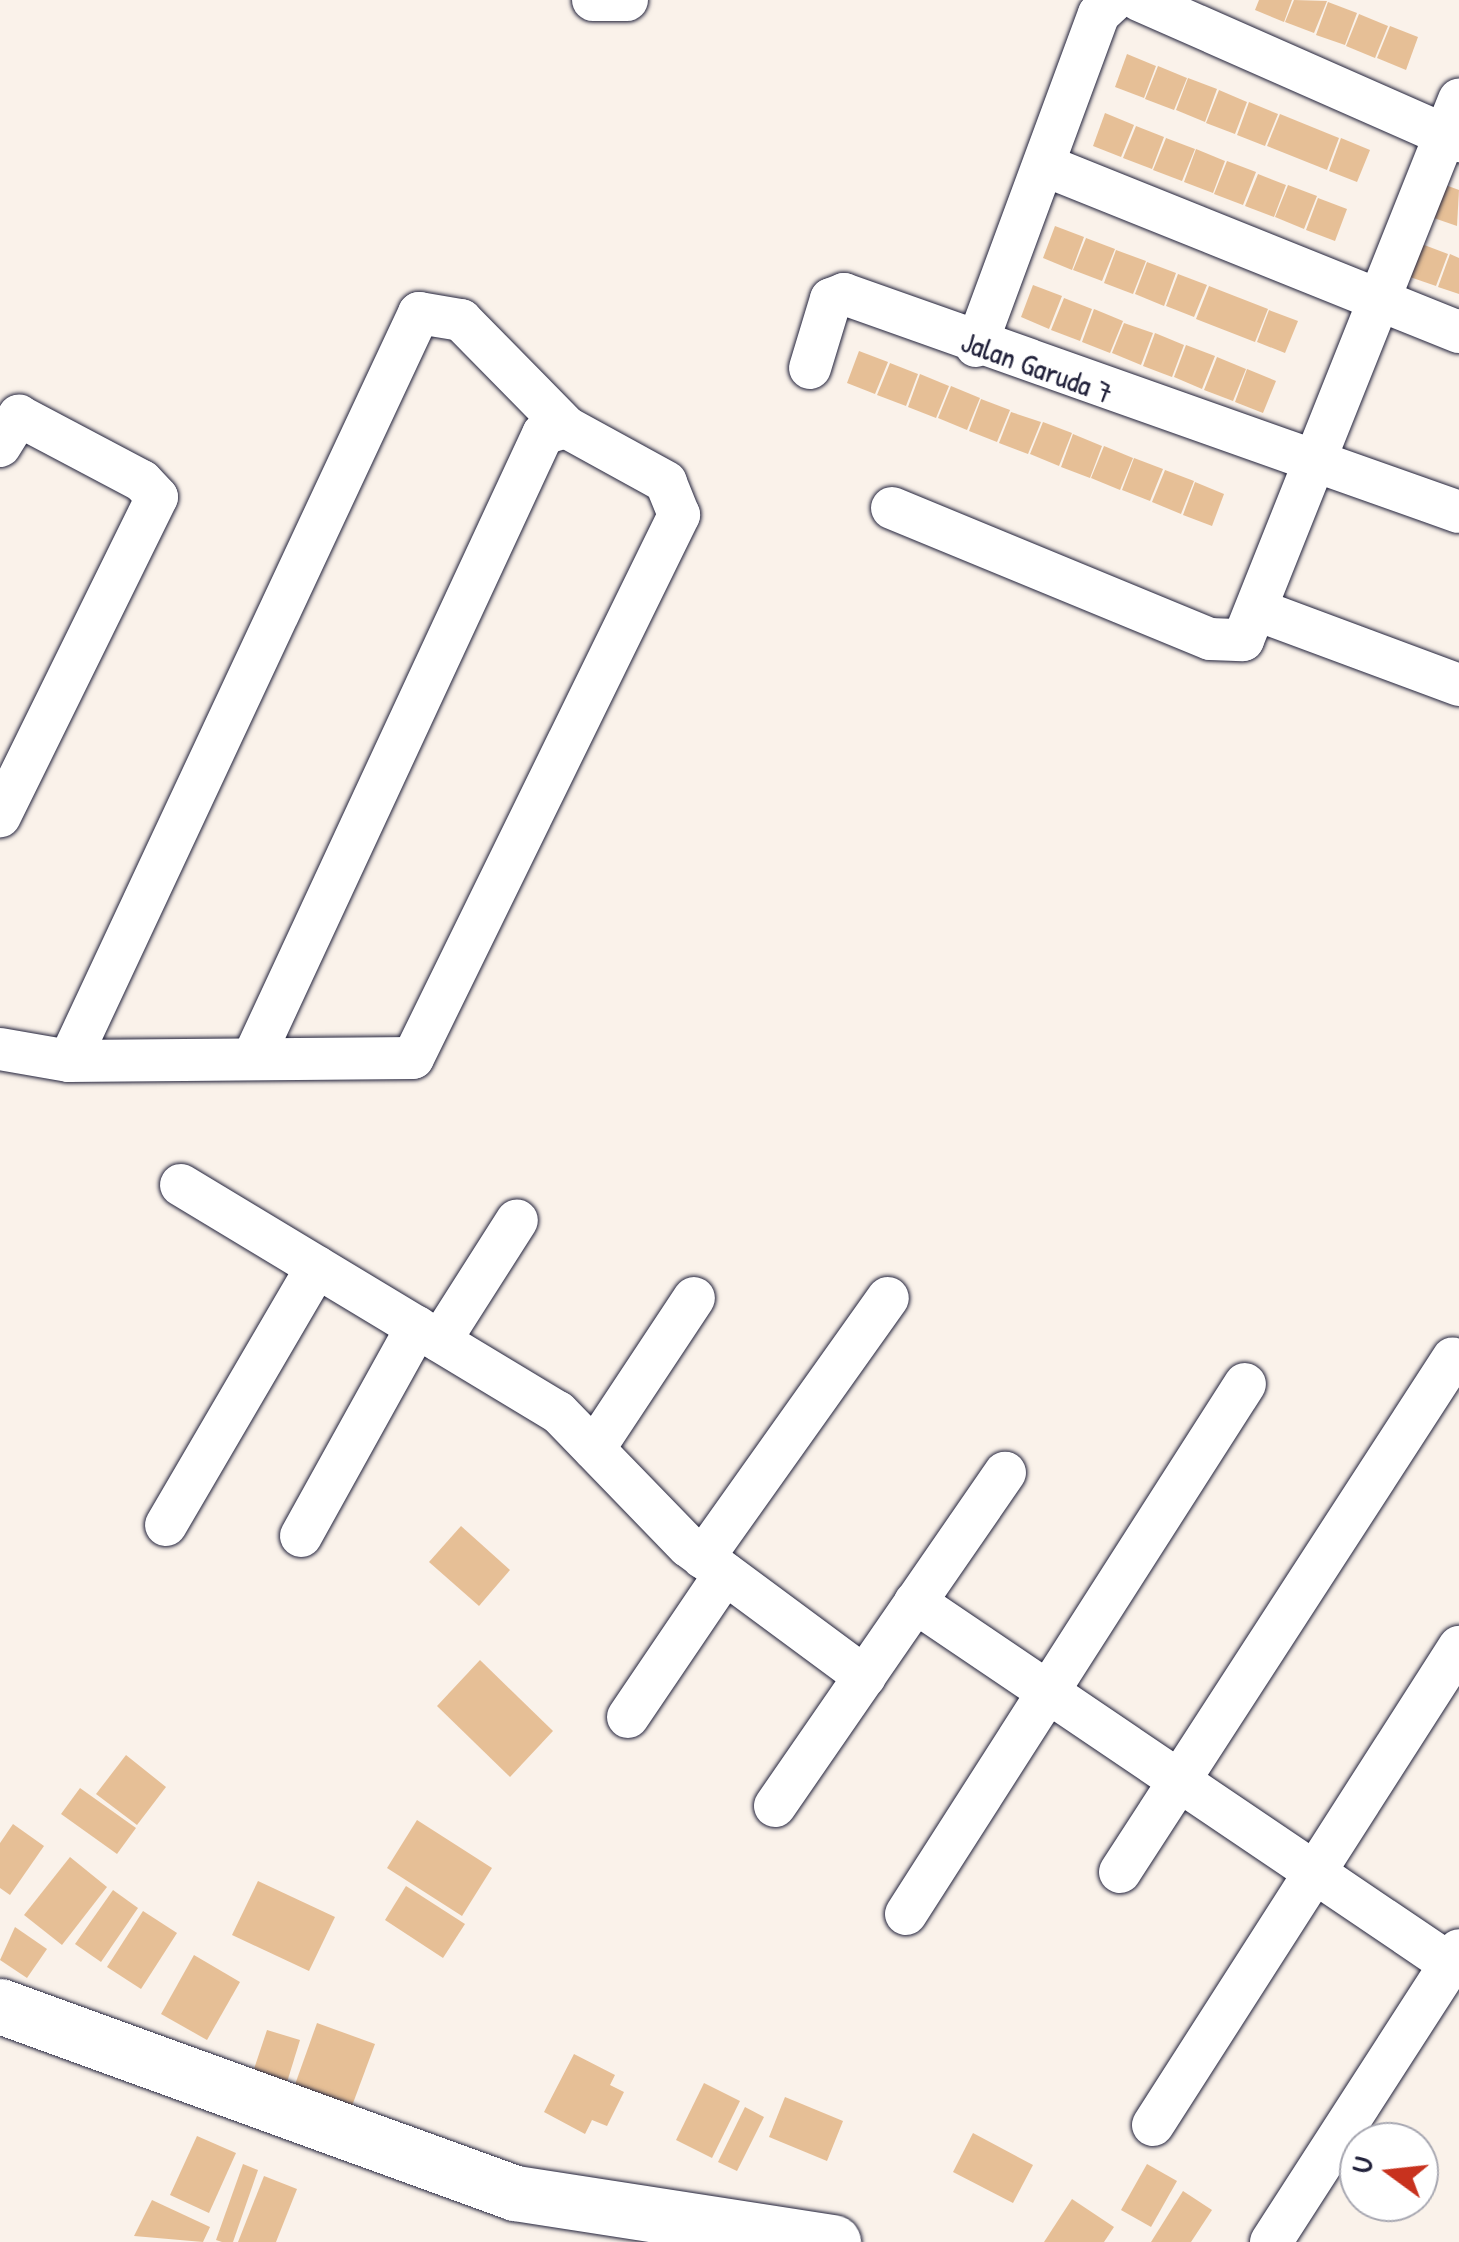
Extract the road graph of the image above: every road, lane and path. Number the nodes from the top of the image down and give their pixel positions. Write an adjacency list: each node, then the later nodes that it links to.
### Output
1 (593, 0): 2 (street)
2 (627, 0)
3 (1114, 0): 6 (street)
4 (1138, 0): 5 (street)
5 (1455, 126): 7 (street)
6 (1046, 166): 7 (street); 9 (street)
7 (1377, 303): 8 (street); 13 (street)
8 (1459, 332)
9 (976, 346): 10 (street, Jalan Garuda 7); 13 (street, Jalan Garuda 7)
10 (810, 368)
11 (566, 428): 20 (street); 20 (street); 21 (street)
12 (0, 446): 18 (street)
13 (1312, 466): 15 (street, Jalan Garuda 7); 16 (street)
14 (892, 508): 16 (street)
15 (1459, 512)
16 (1260, 610): 17 (street)
17 (1459, 685)
18 (0, 816)
19 (0, 1049): 21 (street)
20 (254, 1056): 21 (street)
21 (70, 1061)
22 (181, 1185): 24 (street)
23 (517, 1220): 27 (street)
24 (318, 1267): 27 (street); 32 (street)
25 (694, 1298): 30 (street)
26 (888, 1298): 34 (street)
27 (429, 1334): 30 (street); 33 (street)
28 (1453, 1358): 40 (street)
29 (1245, 1384): 38 (street)
30 (594, 1449): 34 (street)
31 (1005, 1473): 35 (street)
32 (166, 1525)
33 (302, 1536)
34 (714, 1566): 37 (street); 39 (street)
35 (915, 1602): 37 (street); 38 (street)
36 (1459, 1648): 43 (street)
37 (864, 1676): 41 (street)
38 (1046, 1695): 40 (street); 44 (street)
39 (628, 1717)
40 (1180, 1786): 42 (street); 43 (street)
41 (775, 1806)
42 (1120, 1872)
43 (1314, 1876): 45 (street); 47 (street)
44 (906, 1914)
45 (1454, 1957): 49 (street)
46 (0, 2006): 48 (street)
47 (1153, 2126)
48 (833, 2242)
49 (1270, 2242)

